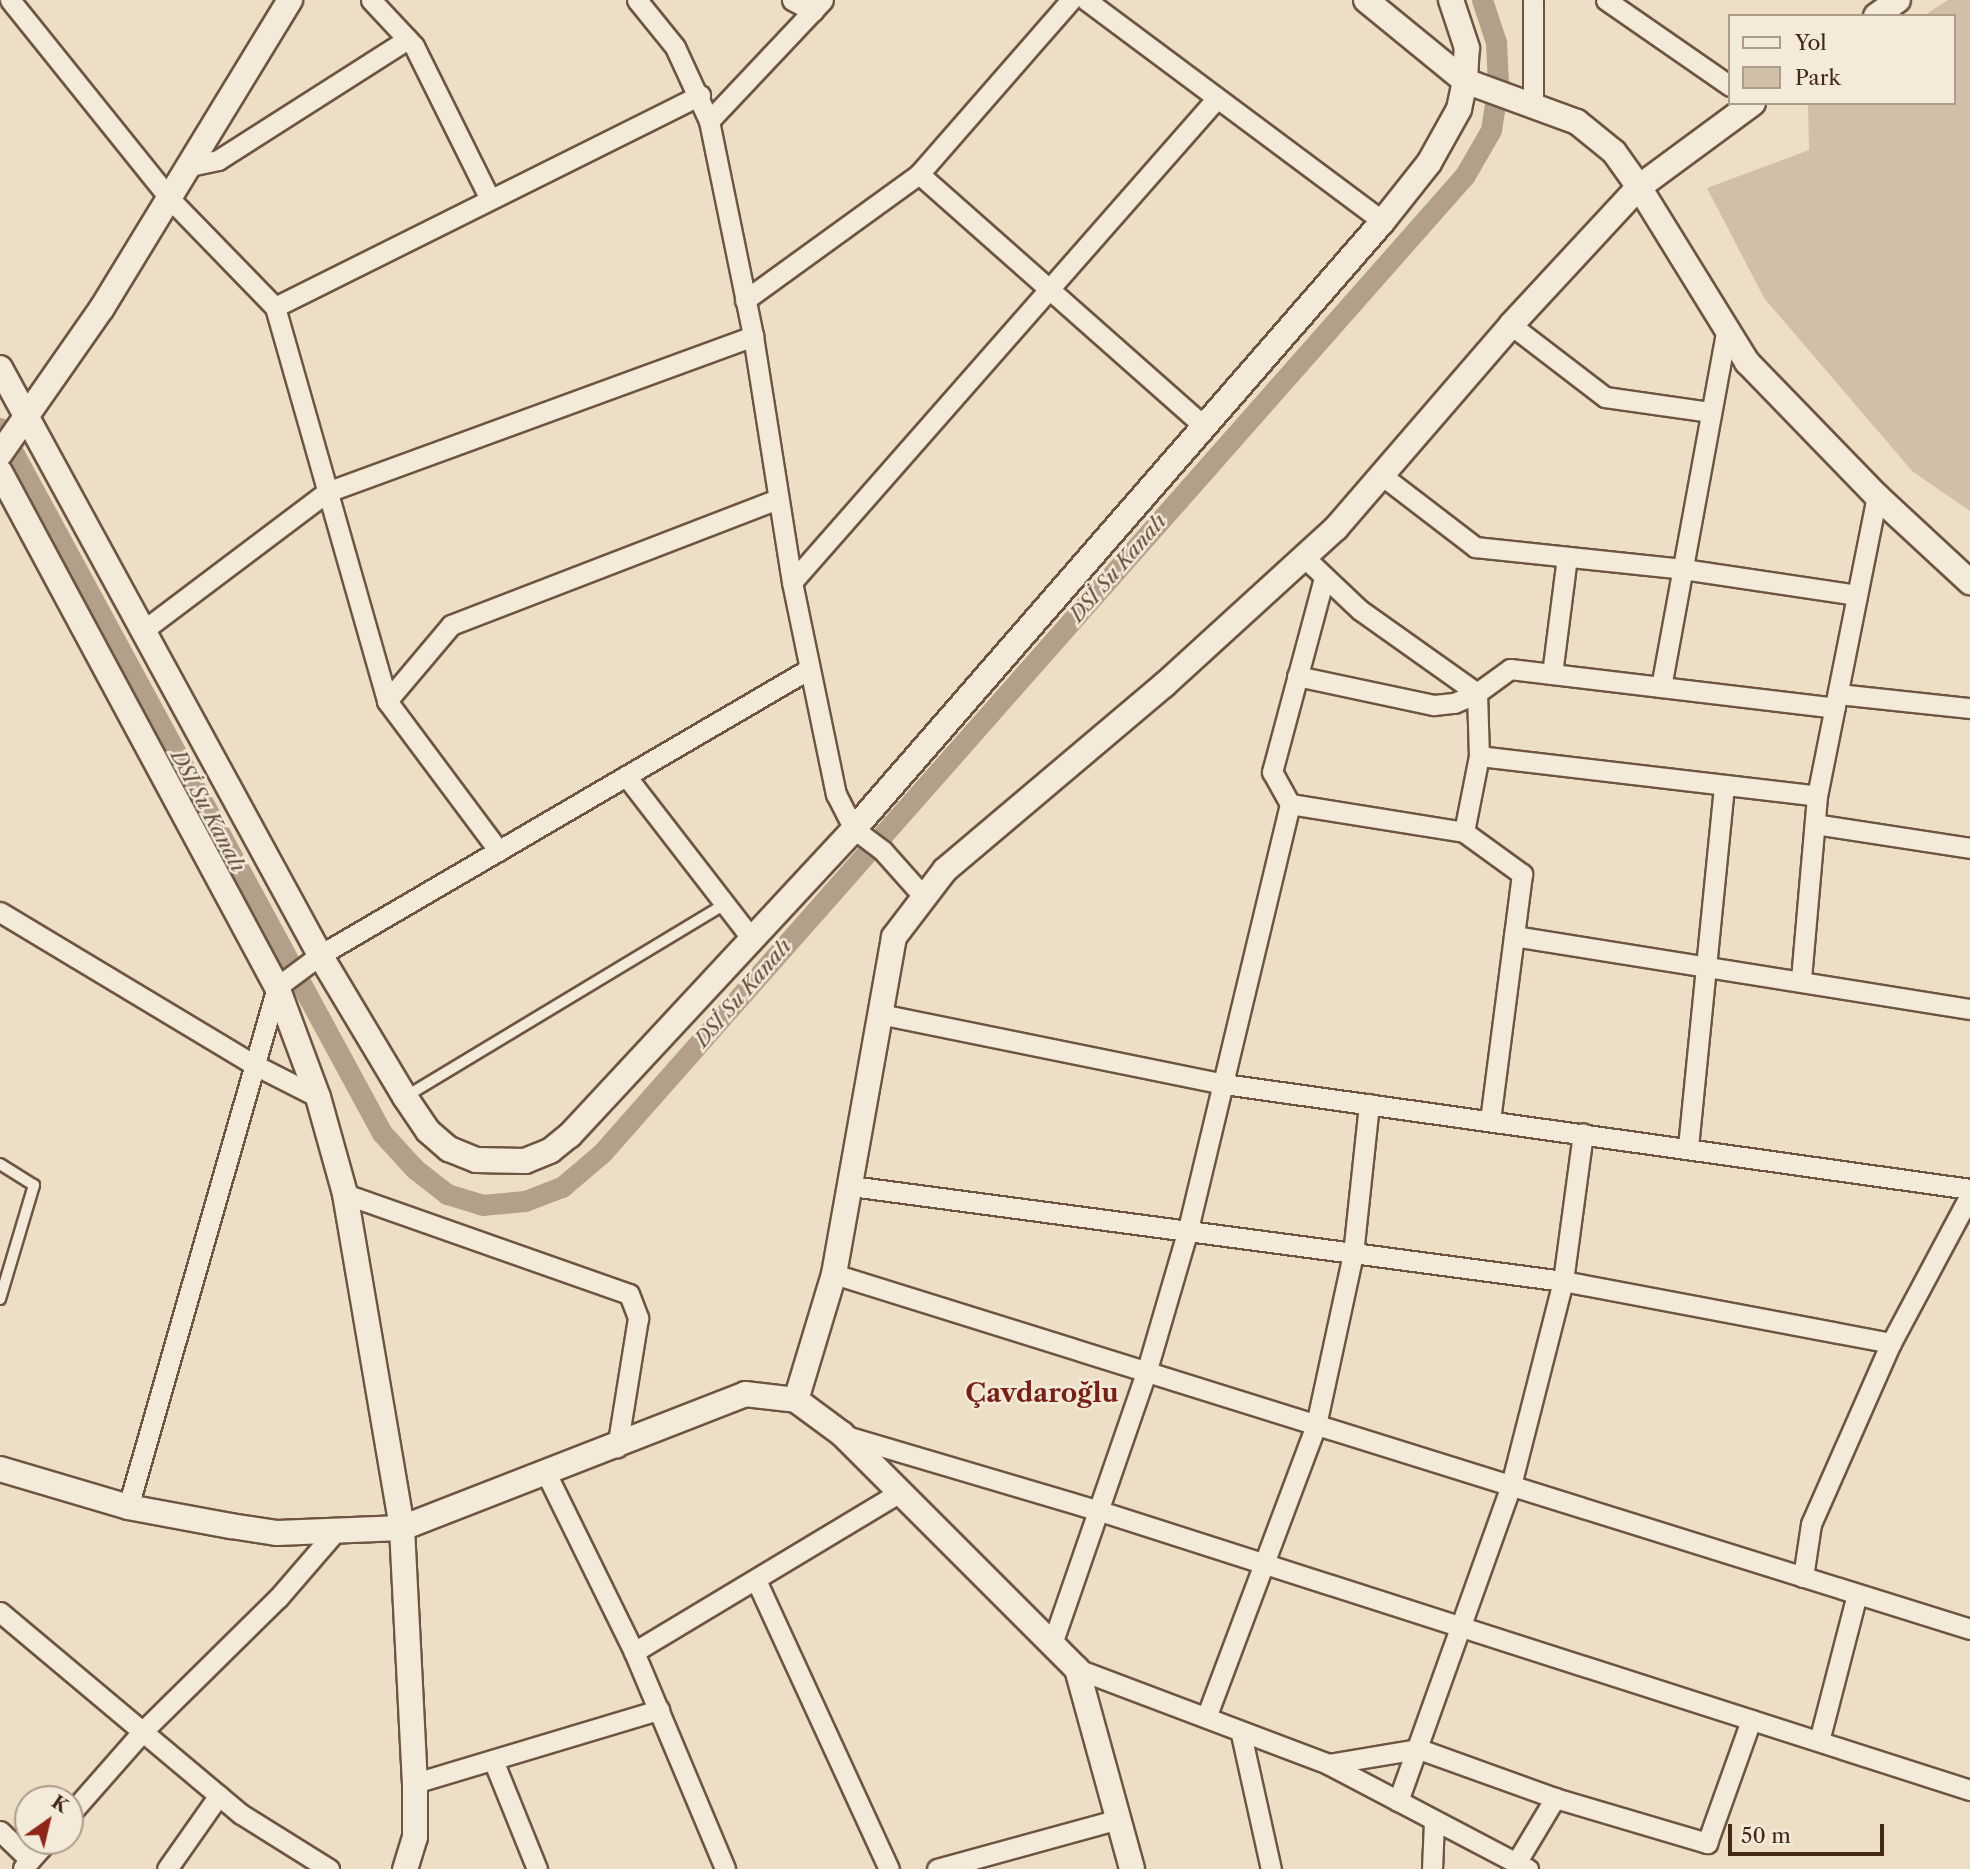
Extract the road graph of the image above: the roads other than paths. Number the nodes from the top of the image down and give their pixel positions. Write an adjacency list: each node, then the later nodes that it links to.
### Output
1 (10, 0): 26 (street)
2 (290, 0): 23 (street)
3 (371, 0): 15 (street)
4 (637, 0): 18 (street)
5 (792, 0): 13 (street)
6 (1071, 0): 24 (street)
7 (1086, 0): 19 (street)
8 (1366, 0): 16 (street)
9 (1451, 0): 16 (street)
10 (1533, 0): 20 (street)
11 (1606, 0): 17 (street)
12 (1898, 0): 14 (street)
13 (818, 5): 22 (street)
14 (1879, 14)
15 (408, 39): 23 (street); 27 (street)
16 (1465, 81): 20 (street); 28 (street)
17 (1728, 85)
18 (700, 95): 22 (street); 27 (street)
19 (1217, 98): 28 (street); 29 (street)
20 (1523, 99): 25 (street)
21 (1749, 105): 25 (street)
22 (709, 121): 30 (street)
23 (190, 166): 26 (street)
24 (919, 174): 29 (street); 30 (street)
25 (1639, 187): 32 (street); 33 (street)
26 (170, 199): 31 (street); 37 (street)
27 (490, 199): 31 (street)
28 (1383, 221): 38 (street)
29 (1050, 289): 38 (street); 49 (street)
30 (745, 300): 34 (street)
31 (275, 307): 42 (street)
32 (1511, 325): 36 (street); 41 (street)
33 (1726, 332): 36 (street); 43 (street)
34 (753, 336): 42 (street); 44 (street)
35 (0, 368): 37 (street)
36 (1711, 412): 47 (street)
37 (22, 423): 39 (street); 52 (street)
38 (1205, 426): 67 (street)
39 (0, 454)
40 (0, 472): 79 (street)
41 (1380, 474): 45 (street); 46 (street)
42 (327, 492): 52 (street); 58 (street)
43 (1877, 496): 50 (street); 51 (street)
44 (778, 499): 49 (street); 58 (street)
45 (1567, 557): 47 (street); 54 (street)
46 (1306, 559): 48 (street); 71 (street)
47 (1683, 569): 51 (street); 56 (street)
48 (1324, 578): 55 (street); 57 (street)
49 (792, 582): 53 (street)
50 (1970, 582)
51 (1857, 595): 59 (street)
52 (145, 629): 76 (street)
53 (809, 669): 62 (street); 67 (street)
54 (1552, 674): 56 (street); 57 (street)
55 (1297, 676): 57 (street); 65 (street)
56 (1661, 687): 59 (street)
57 (1477, 693): 61 (street)
58 (387, 701): 70 (street)
59 (1836, 701): 60 (street); 64 (street)
60 (1970, 708)
61 (1479, 756): 63 (street); 68 (street)
62 (626, 776): 70 (street); 72 (street)
63 (1724, 787): 64 (street); 77 (street)
64 (1817, 796): 66 (street)
65 (1290, 804): 68 (street); 83 (street)
66 (1815, 824): 69 (street); 78 (street)
67 (854, 829): 71 (street); 75 (street)
68 (1464, 832): 74 (street)
69 (1970, 848)
70 (499, 851): 76 (street)
71 (924, 897): 81 (street)
72 (725, 904): 75 (street); 85 (lane)
73 (0, 912): 82 (street)
74 (1514, 936): 77 (street); 87 (street)
75 (752, 939): 85 (street)
76 (320, 955): 79 (street); 85 (street)
77 (1704, 965): 78 (street); 89 (street)
78 (1801, 979): 80 (street)
79 (277, 987): 82 (street); 84 (street)
80 (1970, 1009)
81 (880, 1014): 83 (street); 91 (street)
82 (255, 1065): 84 (street); 110 (street)
83 (1224, 1084): 86 (street); 95 (street)
84 (318, 1097): 93 (street)
85 (405, 1097)
86 (1368, 1104): 87 (street); 96 (street)
87 (1490, 1120): 88 (street)
88 (1583, 1133): 89 (street); 98 (street)
89 (1688, 1147): 92 (street)
90 (0, 1164): 99 (lane)
91 (851, 1186): 95 (street); 97 (street)
92 (1970, 1189)
93 (345, 1194): 105 (street); 112 (street)
94 (1970, 1195): 100 (street)
95 (1187, 1233): 96 (street); 101 (street)
96 (1353, 1254): 98 (street); 103 (street)
97 (834, 1273): 101 (street); 102 (street)
98 (1563, 1281): 100 (street); 108 (street)
99 (0, 1299)
100 (1891, 1343): 115 (street)
101 (1146, 1373): 103 (street); 111 (street)
102 (796, 1399): 104 (street); 105 (street)
103 (1316, 1425): 108 (street); 114 (street)
104 (842, 1434): 109 (street); 111 (street)
105 (617, 1447): 107 (street)
106 (0, 1469): 110 (street)
107 (546, 1473): 112 (street); 122 (street)
108 (1511, 1485): 115 (street); 119 (street)
109 (900, 1492): 116 (street); 121 (street)
110 (128, 1507): 113 (street)
111 (1100, 1511): 114 (street); 121 (street)
112 (402, 1528): 113 (street); 133 (street)
113 (335, 1532): 127 (street)
114 (1264, 1563): 119 (street); 125 (street)
115 (1803, 1577): 117 (street)
116 (756, 1580): 122 (street); 150 (street)
117 (1857, 1594): 120 (street); 129 (street)
118 (0, 1612): 127 (street)
119 (1463, 1627): 126 (street); 130 (street)
120 (1970, 1629)
121 (1052, 1644): 123 (street)
122 (634, 1652): 124 (street)
123 (1077, 1669): 125 (street); 139 (street)
124 (659, 1710): 131 (street); 149 (street)
125 (1207, 1715): 128 (street)
126 (1752, 1720): 129 (street); 137 (street)
127 (143, 1731): 135 (street); 136 (street)
128 (1241, 1734): 132 (street); 153 (street)
129 (1819, 1741): 134 (street)
130 (1419, 1749): 132 (street); 137 (street); 138 (street)
131 (493, 1760): 133 (street); 148 (street)
132 (1328, 1764): 138 (street)
133 (415, 1783): 147 (street)
134 (1970, 1790)
135 (219, 1795): 145 (street); 146 (street)
136 (84, 1798)
137 (1555, 1798): 144 (street)
138 (1398, 1801): 140 (street)
139 (1118, 1819): 143 (street); 152 (street)
140 (1434, 1821): 144 (street); 154 (street)
141 (0, 1831): 142 (street)
142 (26, 1864)
143 (964, 1865): 151 (street)
144 (1522, 1866)
145 (167, 1869)
146 (329, 1869)
147 (405, 1869)
148 (537, 1869)
149 (725, 1869)
150 (889, 1869)
151 (937, 1869)
152 (1132, 1869)
153 (1271, 1869)
154 (1432, 1869)

